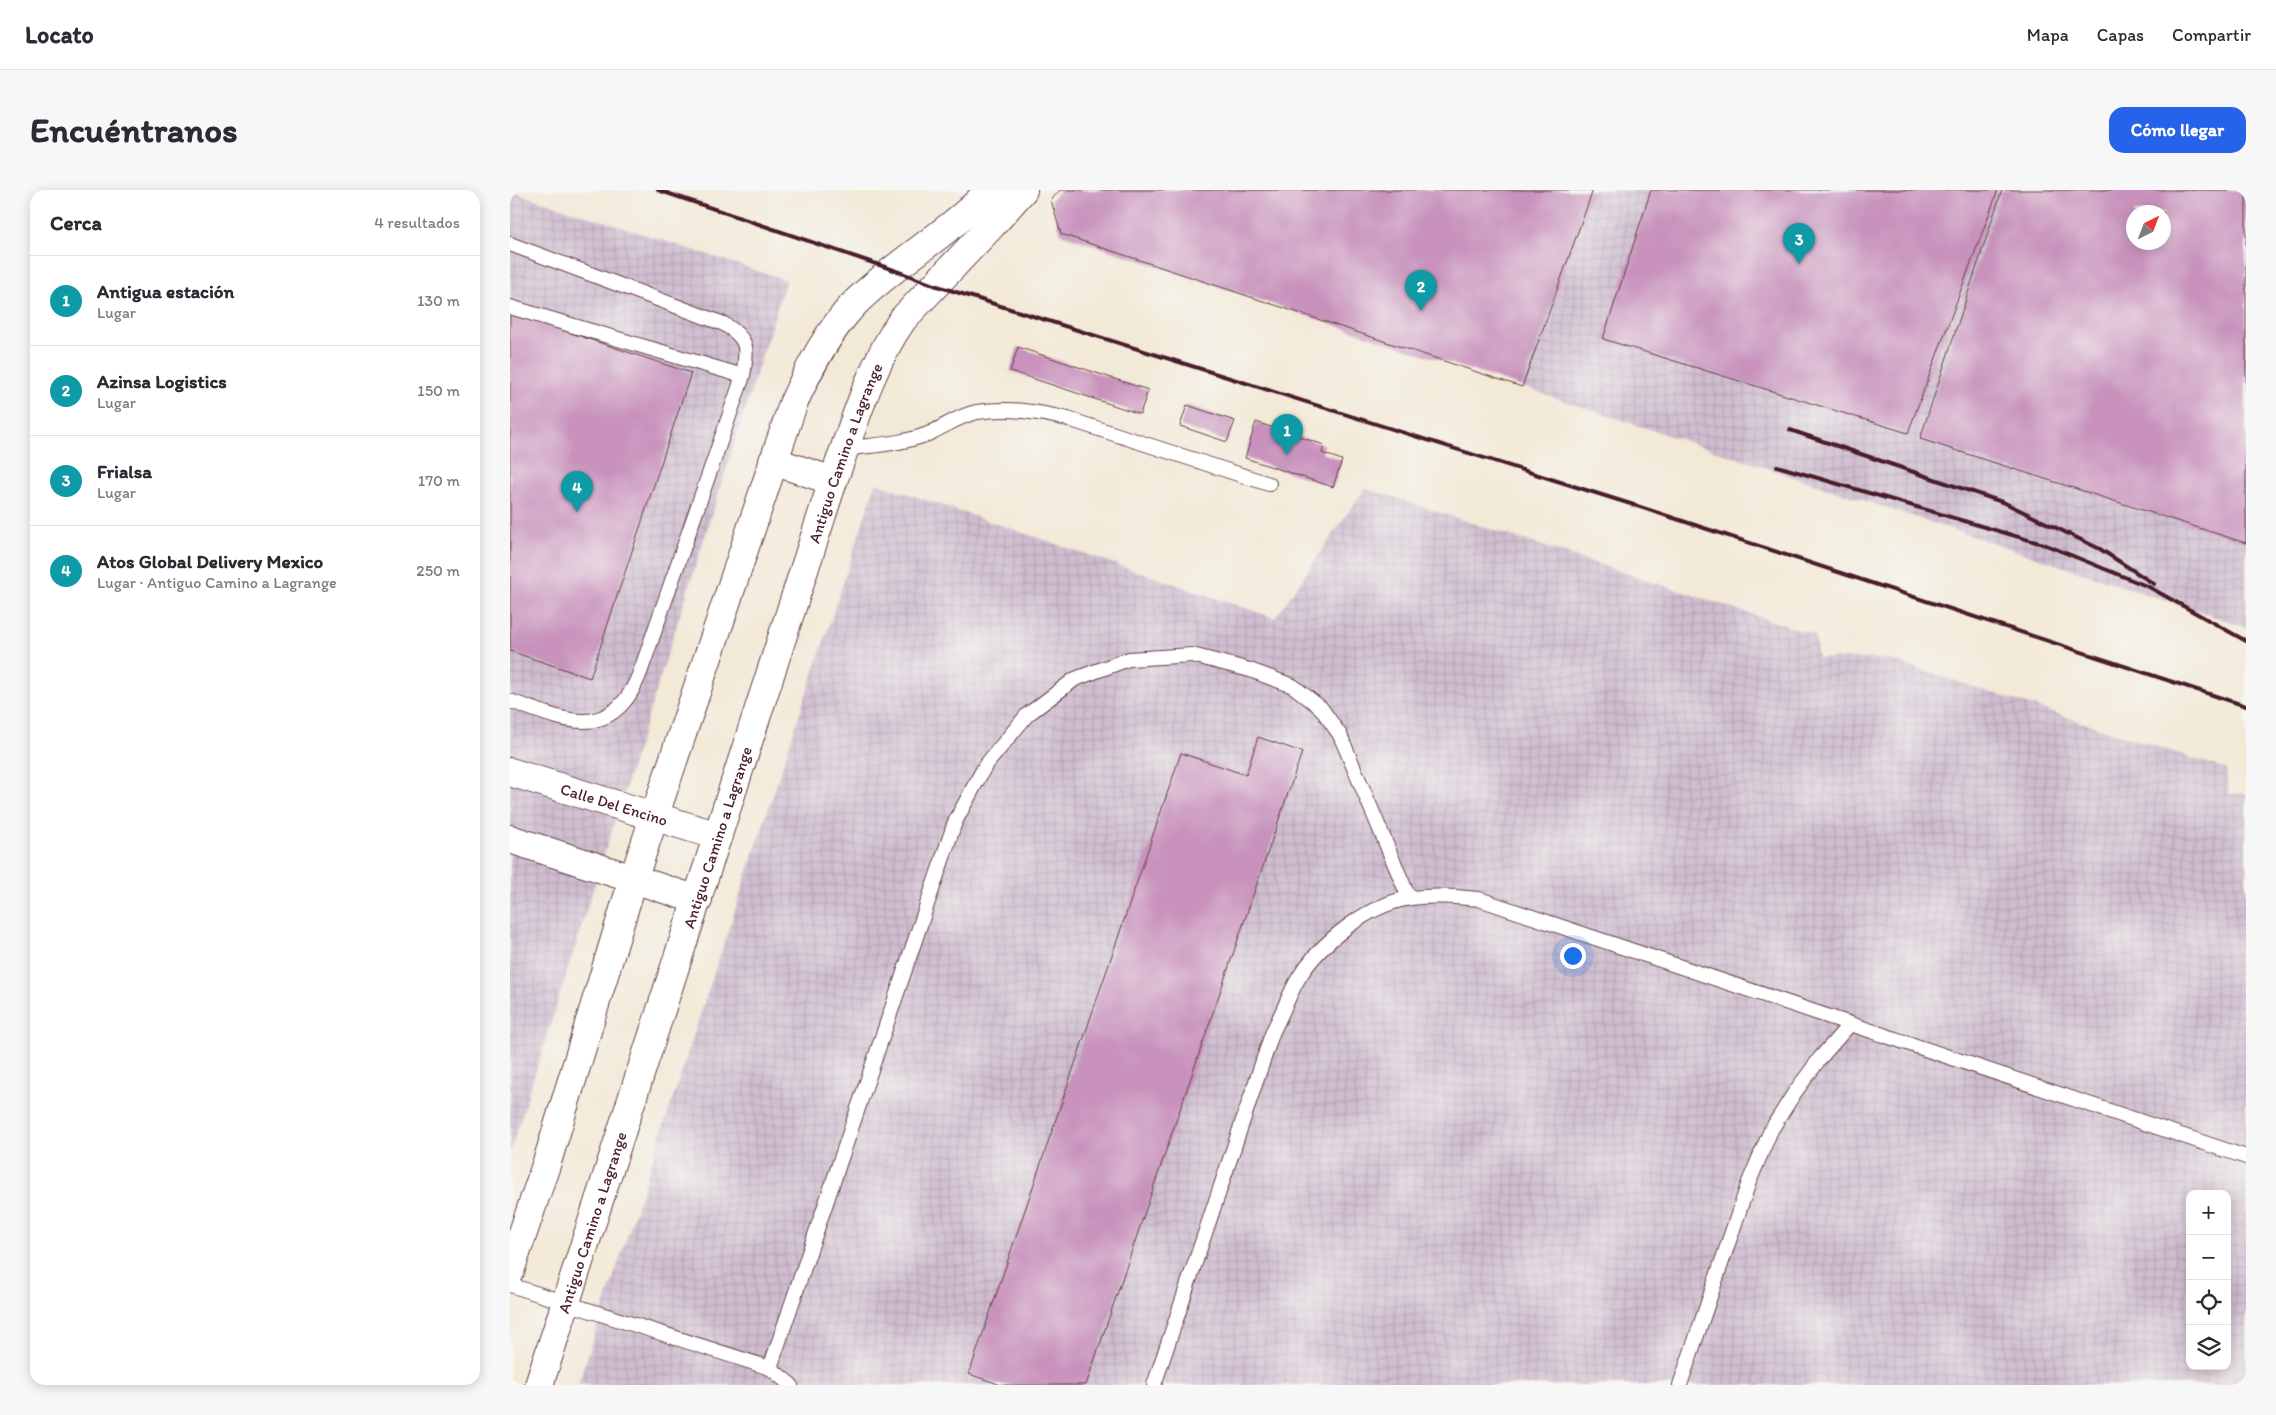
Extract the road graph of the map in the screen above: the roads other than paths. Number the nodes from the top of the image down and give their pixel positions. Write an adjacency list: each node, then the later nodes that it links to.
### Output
1 (990, 190): 7 (street)
2 (1023, 190): 6 (street, Antiguo Camino a Lagrange)
3 (510, 244): 5 (lane)
4 (510, 306): 5 (lane)
5 (743, 376): 10 (lane)
6 (845, 449): 8 (street, Antiguo Camino a Lagrange); 9 (lane)
7 (773, 462): 8 (street); 12 (street)
8 (833, 481): 13 (street, Antiguo Camino a Lagrange)
9 (1269, 484)
10 (510, 702)
11 (510, 772): 12 (street, Calle Del Encino)
12 (654, 816): 13 (street, Calle Del Encino); 15 (street)
13 (718, 836): 17 (street, Antiguo Camino a Lagrange)
14 (510, 839): 15 (street)
15 (633, 880): 17 (street); 20 (street)
16 (1409, 898): 18 (lane); 23 (lane); 26 (lane)
17 (698, 900): 22 (street, Antiguo Camino a Lagrange)
18 (1850, 1024): 19 (lane); 27 (lane)
19 (2246, 1157)
20 (510, 1272)
21 (510, 1284): 22 (lane)
22 (566, 1304): 23 (lane); 24 (street, Antiguo Camino a Lagrange)
23 (770, 1368): 25 (lane)
24 (539, 1385)
25 (791, 1385)
26 (1154, 1385)
27 (1680, 1385)

